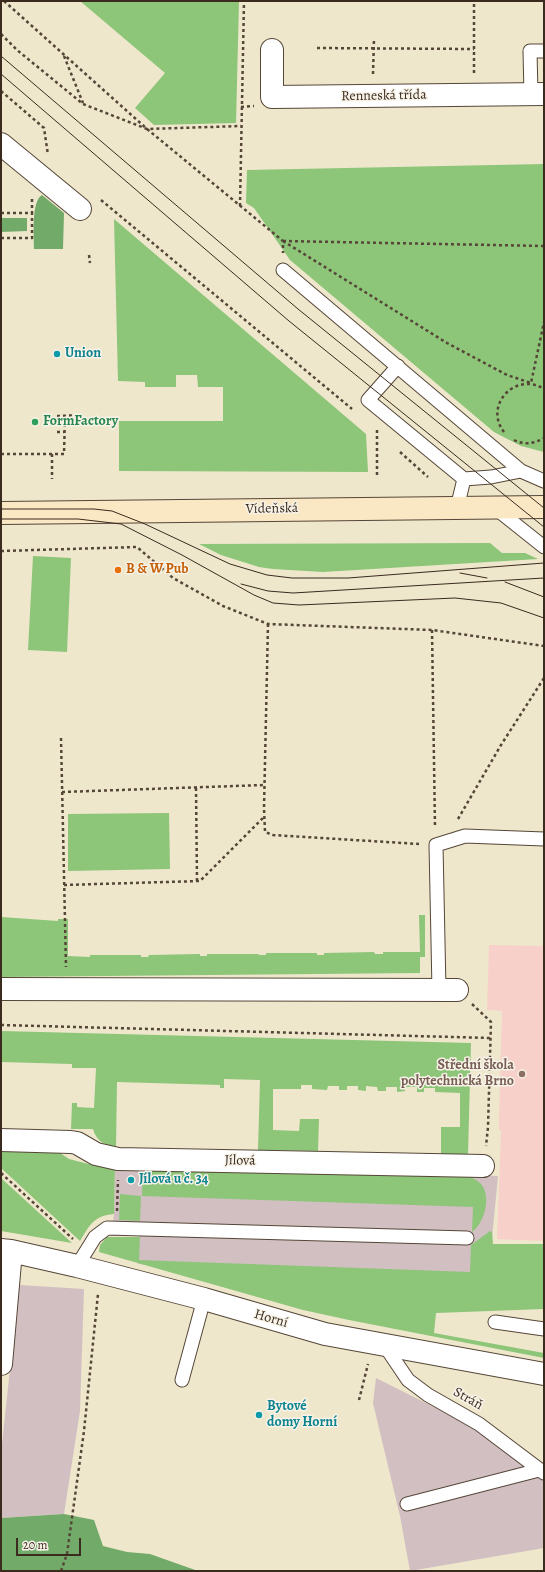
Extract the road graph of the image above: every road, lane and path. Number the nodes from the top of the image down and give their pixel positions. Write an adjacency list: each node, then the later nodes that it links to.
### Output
1 (4, 1): 11 (path)
2 (244, 1): 17 (path)
3 (474, 1): 8 (path)
4 (1, 34): 16 (path)
5 (374, 39): 7 (path)
6 (317, 48): 7 (path)
7 (374, 48): 8 (path); 15 (path)
8 (474, 49): 12 (path)
9 (272, 50): 15 (street, Renneská třída)
10 (544, 50): 14 (lane)
11 (64, 55): 16 (path); 18 (path)
12 (474, 78)
13 (1, 91): 20 (path)
14 (537, 94): 15 (street, Renneská třída)
15 (373, 96)
16 (83, 104): 18 (path)
17 (241, 126): 18 (path); 23 (path)
18 (147, 129): 23 (path)
19 (1, 144): 24 (street)
20 (49, 159)
21 (32, 192): 25 (path)
22 (99, 198): 38 (path)
23 (240, 207): 28 (path)
24 (80, 209)
25 (32, 213): 26 (path); 27 (path)
26 (1, 214)
27 (1, 238)
28 (283, 241): 29 (path); 32 (path); 36 (path)
29 (544, 246)
30 (89, 255): 31 (path)
31 (90, 263)
32 (283, 270): 35 (lane)
33 (544, 322): 34 (path)
34 (542, 341): 36 (path)
35 (398, 366): 42 (lane); 50 (lane)
36 (531, 383): 37 (path); 45 (path)
37 (544, 389)
38 (352, 409)
39 (81, 415): 41 (path)
40 (57, 416): 41 (path)
41 (65, 416): 44 (path)
42 (387, 416): 51 (path); 53 (lane)
43 (57, 432): 44 (path)
44 (64, 432): 49 (path)
45 (508, 436)
46 (544, 438): 47 (path)
47 (511, 439)
48 (1, 454): 49 (path)
49 (52, 454): 52 (path)
50 (521, 471): 53 (lane); 54 (lane)
51 (377, 476)
52 (52, 479)
53 (464, 479): 57 (lane)
54 (544, 481)
55 (495, 507): 56 (main road, Vídeňská); 57 (main road, Vídeňská); 59 (lane)
56 (544, 507)
57 (456, 508): 58 (main road, Vídeňská)
58 (1, 513)
59 (544, 546)
60 (1, 550): 61 (path)
61 (268, 624): 62 (path); 66 (path)
62 (432, 630): 63 (path); 72 (path)
63 (544, 646)
64 (544, 678): 70 (path)
65 (61, 738): 68 (path)
66 (264, 785): 67 (path); 69 (path)
67 (196, 788): 68 (path); 73 (path)
68 (62, 792): 74 (path)
69 (264, 817): 72 (path); 73 (path)
70 (458, 820)
71 (544, 839): 72 (lane)
72 (436, 845): 77 (lane)
73 (198, 881): 74 (path)
74 (64, 885): 75 (path)
75 (66, 972)
76 (1, 989): 77 (street)
77 (448, 990)
78 (484, 1015): 80 (path)
79 (1, 1026): 80 (path)
80 (491, 1038): 83 (path)
81 (1, 1140): 82 (street, Jílová)
82 (118, 1159): 83 (street, Jílová); 85 (path)
83 (483, 1166)
84 (1, 1173): 87 (path)
85 (117, 1228): 86 (lane); 89 (lane)
86 (468, 1238)
87 (76, 1242)
88 (6, 1250): 89 (street, Horní); 95 (street)
89 (77, 1266): 90 (street, Horní)
90 (100, 1272): 91 (street, Horní); 100 (path)
91 (204, 1299): 94 (street, Horní); 97 (lane)
92 (495, 1322): 93 (lane)
93 (544, 1329)
94 (385, 1346): 96 (street, Horní); 98 (lane, Stráň)
95 (2, 1351)
96 (544, 1374)
97 (182, 1380)
98 (542, 1472): 99 (lane)
99 (407, 1504)
100 (61, 1571)

